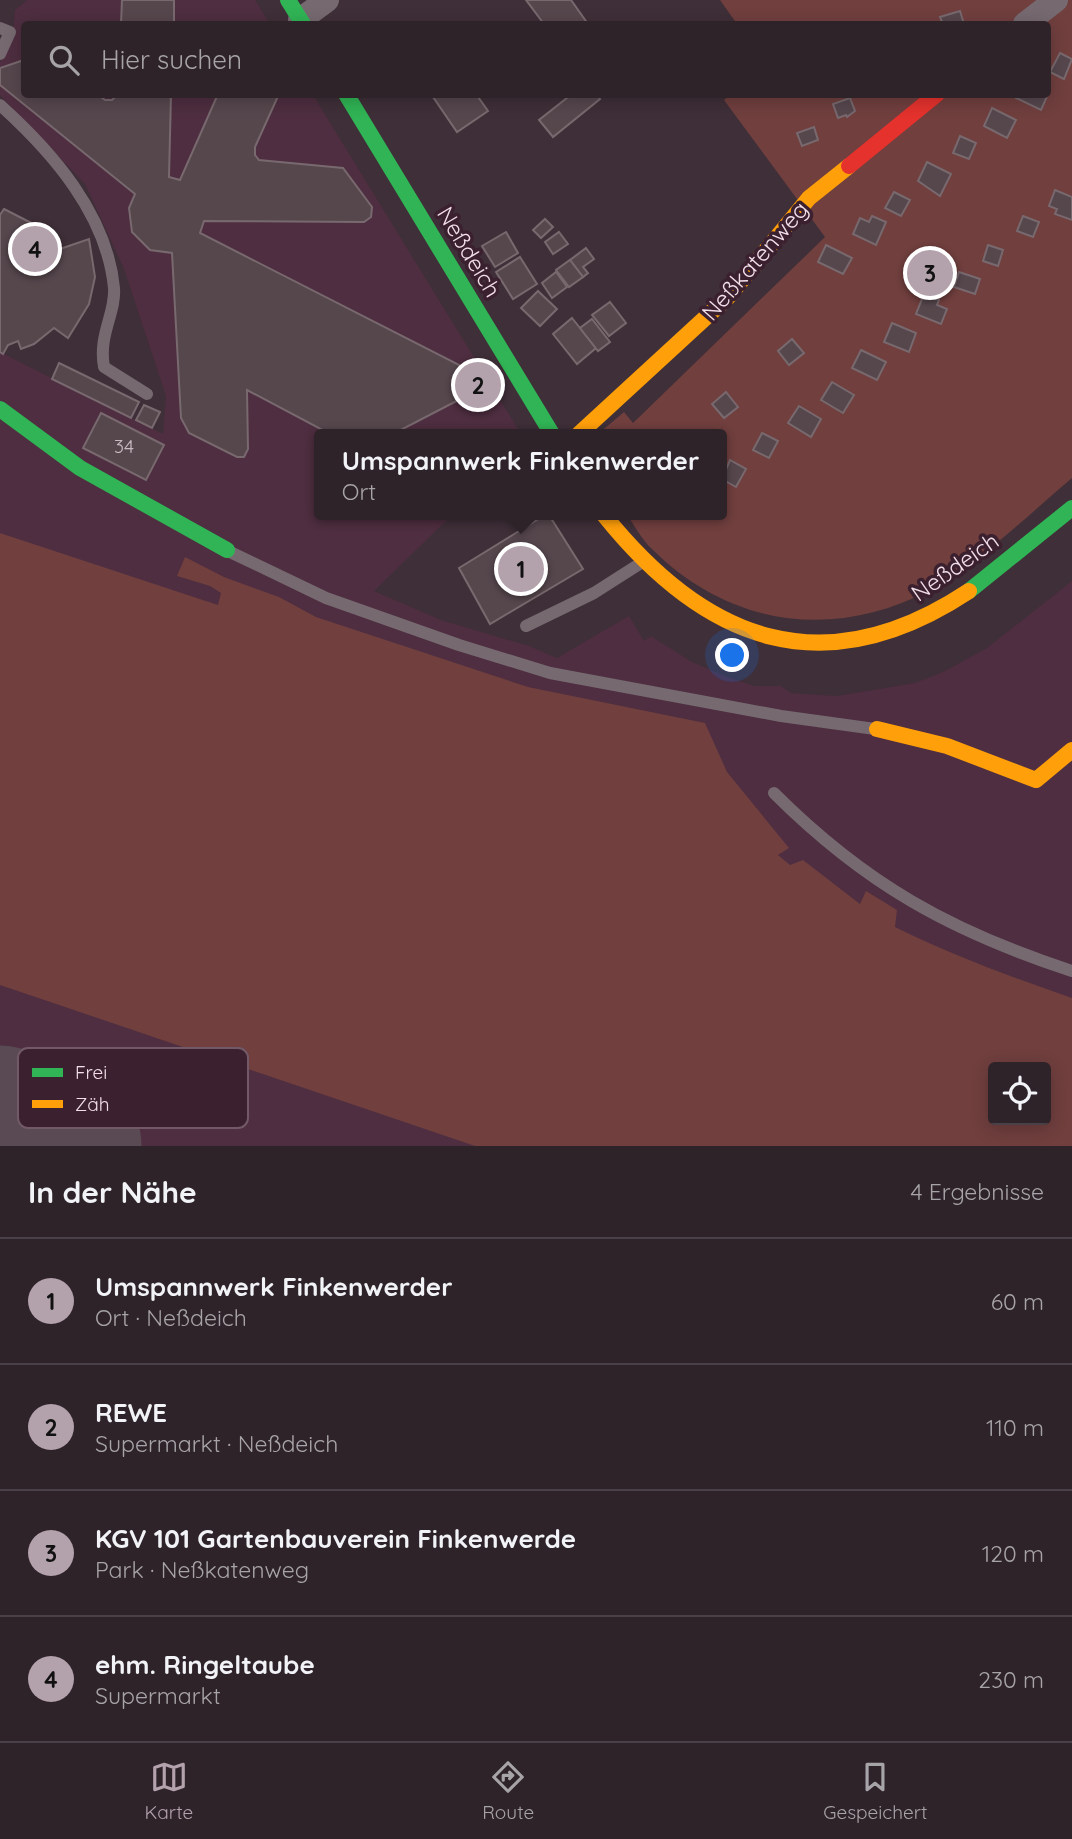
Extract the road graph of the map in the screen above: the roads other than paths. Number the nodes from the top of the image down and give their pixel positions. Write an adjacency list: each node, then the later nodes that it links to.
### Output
1 (327, 0): 3 (street)
2 (1056, 0): 4 (street)
3 (297, 15)
4 (1029, 21)
5 (0, 28): 6 (lane)
6 (0, 54)
7 (348, 98): 12 (street, Neßdeich)
8 (932, 98): 13 (street, Neßkatenweg)
9 (0, 105): 10 (lane)
10 (147, 394)
11 (0, 409): 16 (street)
12 (549, 429)
13 (584, 429)
14 (1072, 508): 17 (street, Neßdeich)
15 (608, 520): 17 (street, Neßdeich)
16 (227, 551): 19 (lane)
17 (641, 563): 18 (lane)
18 (526, 626)
19 (877, 729): 20 (street)
20 (1072, 750)
21 (774, 793): 22 (lane)
22 (1072, 971)

